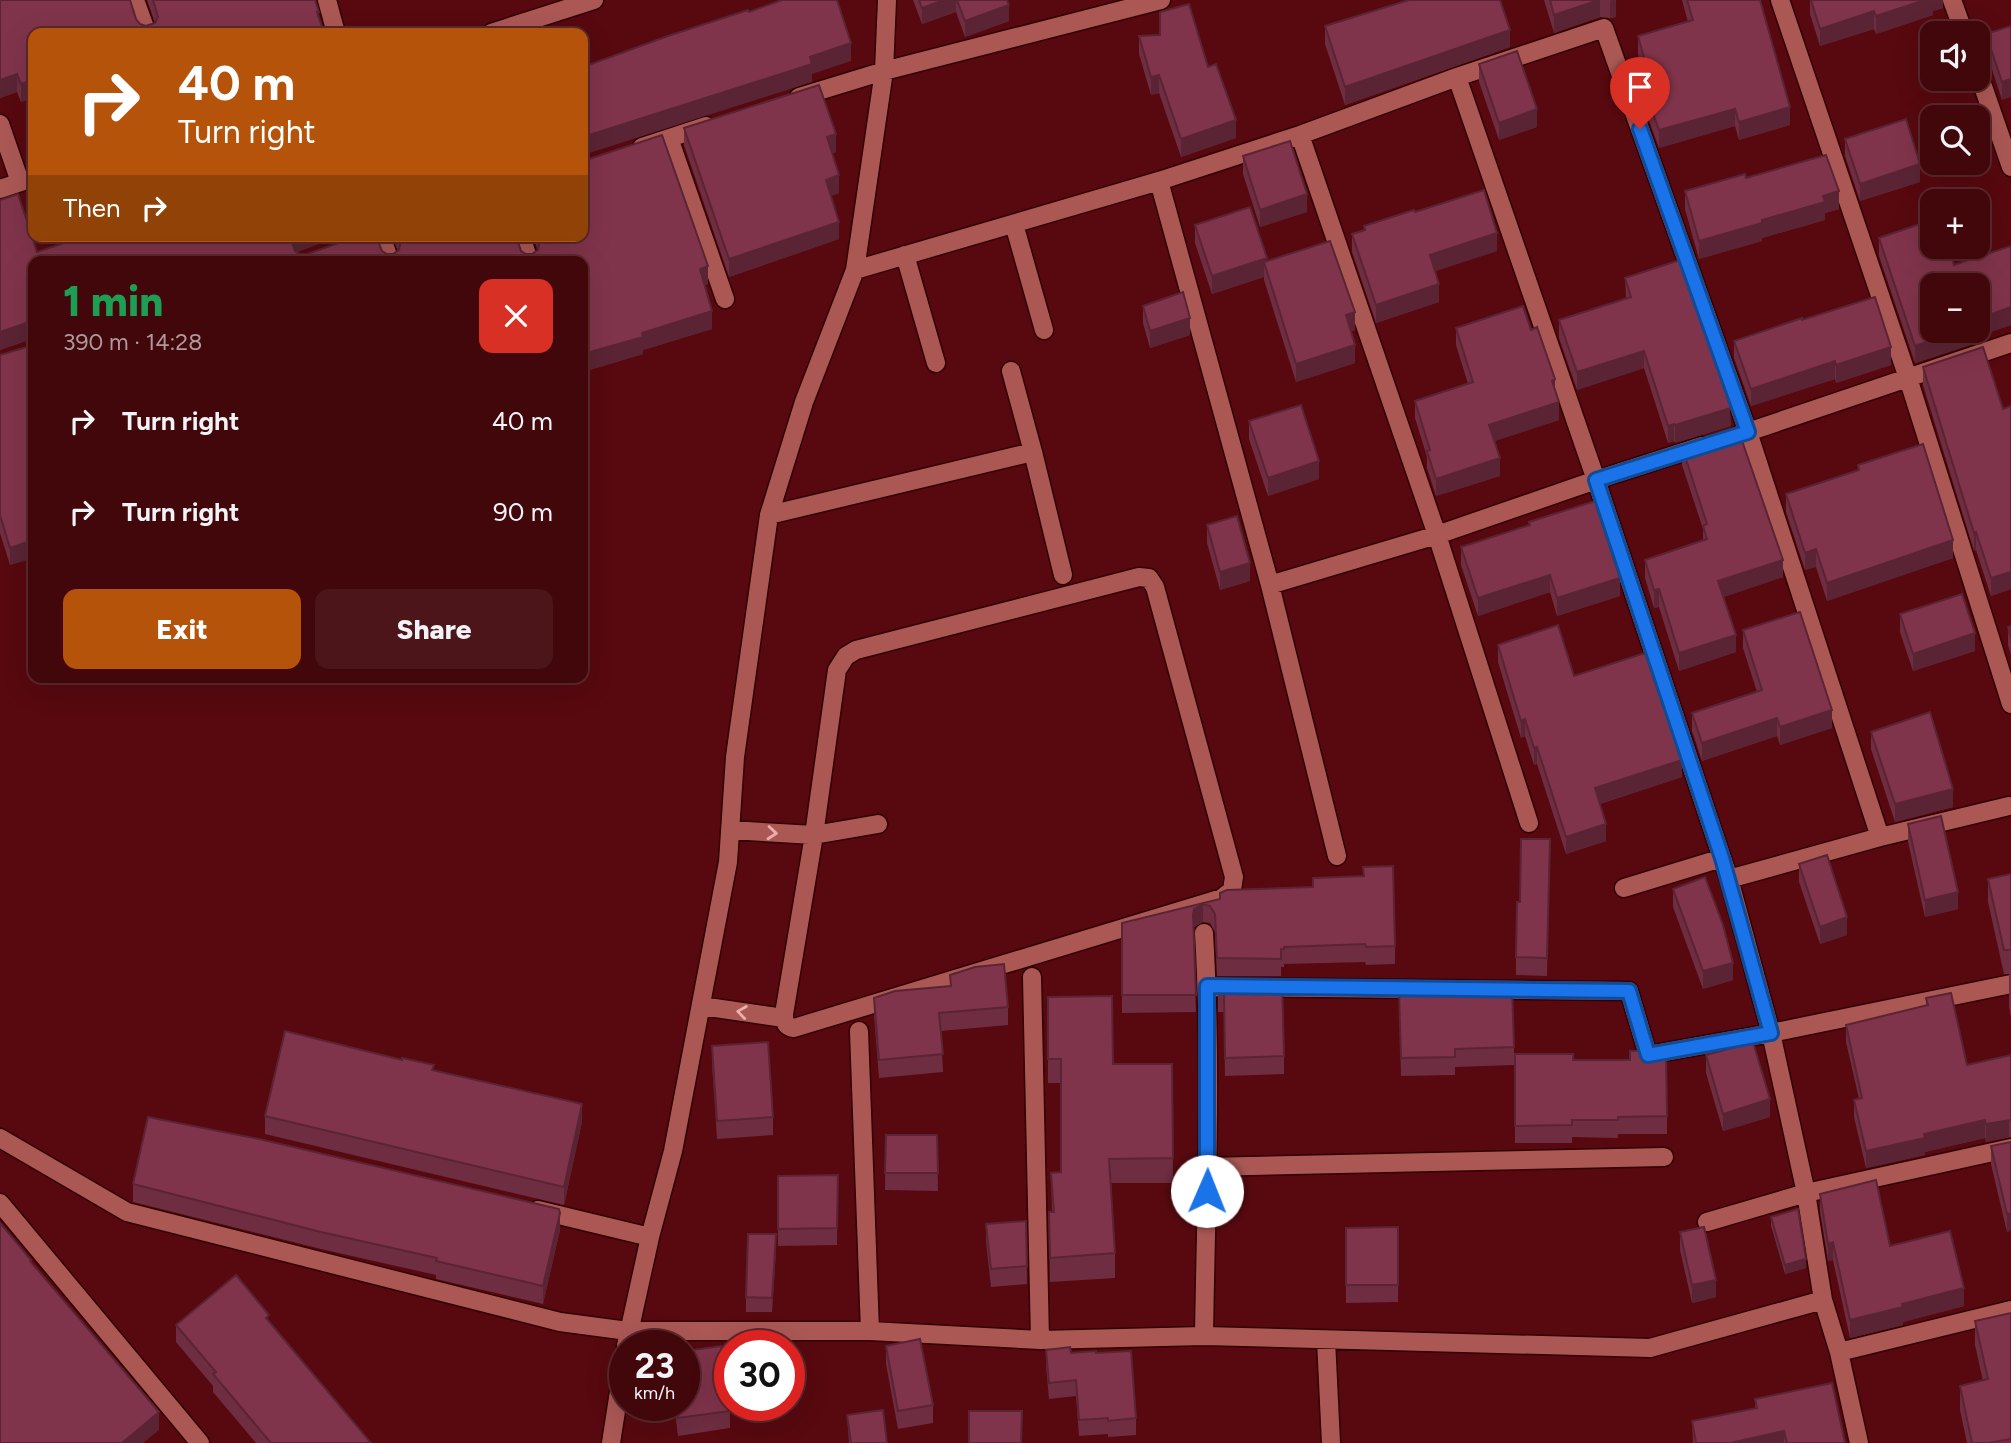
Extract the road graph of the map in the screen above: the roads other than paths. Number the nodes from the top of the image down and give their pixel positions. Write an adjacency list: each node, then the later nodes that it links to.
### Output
1 (135, 0): 9 (street)
2 (327, 0): 10 (street)
3 (594, 0): 11 (street)
4 (887, 0): 12 (street)
5 (1161, 0): 12 (street)
6 (1780, 0): 33 (street)
7 (1952, 0): 8 (street)
8 (1960, 21)
9 (145, 28)
10 (335, 28)
11 (507, 28)
12 (884, 72): 15 (street); 27 (street)
13 (1457, 77): 18 (street); 34 (street); 36 (street)
14 (1985, 91): 21 (street)
15 (789, 100)
16 (723, 121): 19 (street)
17 (0, 124): 22 (street)
18 (1300, 135): 23 (street); 38 (street)
19 (669, 138): 20 (street); 28 (street)
20 (620, 154)
21 (2011, 167)
22 (27, 180): 24 (street)
23 (1159, 181): 25 (street); 40 (street)
24 (0, 189)
25 (1014, 224): 26 (street); 29 (street)
26 (905, 255): 27 (street); 31 (street)
27 (855, 270): 37 (street)
28 (725, 299)
29 (1044, 330)
30 (2011, 344): 33 (street)
31 (936, 363)
32 (1011, 370): 35 (street)
33 (1908, 379): 34 (street); 41 (street)
34 (1748, 432): 36 (street); 47 (street)
35 (1033, 452): 37 (street); 39 (street)
36 (1596, 480): 38 (street); 49 (street)
37 (769, 515): 45 (street)
38 (1437, 535): 40 (street); 43 (street)
39 (1062, 575)
40 (1270, 585): 48 (street)
41 (2011, 704)
42 (2009, 806): 47 (street)
43 (1529, 823)
44 (878, 824): 46 (street)
45 (730, 830): 46 (street, one-way to 46); 56 (street)
46 (814, 835): 57 (street); 57 (street)
47 (1880, 837): 50 (street)
48 (1337, 856)
49 (1722, 858): 50 (street); 51 (street)
50 (1728, 879): 59 (street)
51 (1624, 888)
52 (1204, 933): 55 (street)
53 (1031, 977): 76 (street)
54 (2011, 984): 59 (street)
55 (1207, 986): 59 (street); 63 (street)
56 (701, 1006): 57 (street, one-way to 56); 68 (street)
57 (784, 1018)
58 (859, 1031): 72 (street)
59 (1771, 1033): 64 (street)
60 (0, 1138): 73 (street)
61 (2011, 1147): 64 (street)
62 (1664, 1157): 63 (street)
63 (1207, 1167): 75 (street)
64 (1806, 1193): 67 (street); 69 (street)
65 (0, 1203): 80 (street)
66 (517, 1205): 68 (street)
67 (1707, 1222)
68 (650, 1237): 71 (street)
69 (1824, 1300): 77 (street); 78 (street)
70 (2011, 1310): 78 (street)
71 (629, 1330)
72 (870, 1331): 74 (street); 76 (street)
73 (609, 1334)
74 (700, 1336)
75 (1203, 1336): 76 (street); 77 (street)
76 (1040, 1340)
77 (1326, 1340): 82 (street)
78 (1839, 1352): 83 (street)
79 (614, 1421): 81 (street)
80 (200, 1443)
81 (611, 1443)
82 (1331, 1443)
83 (1859, 1443)

